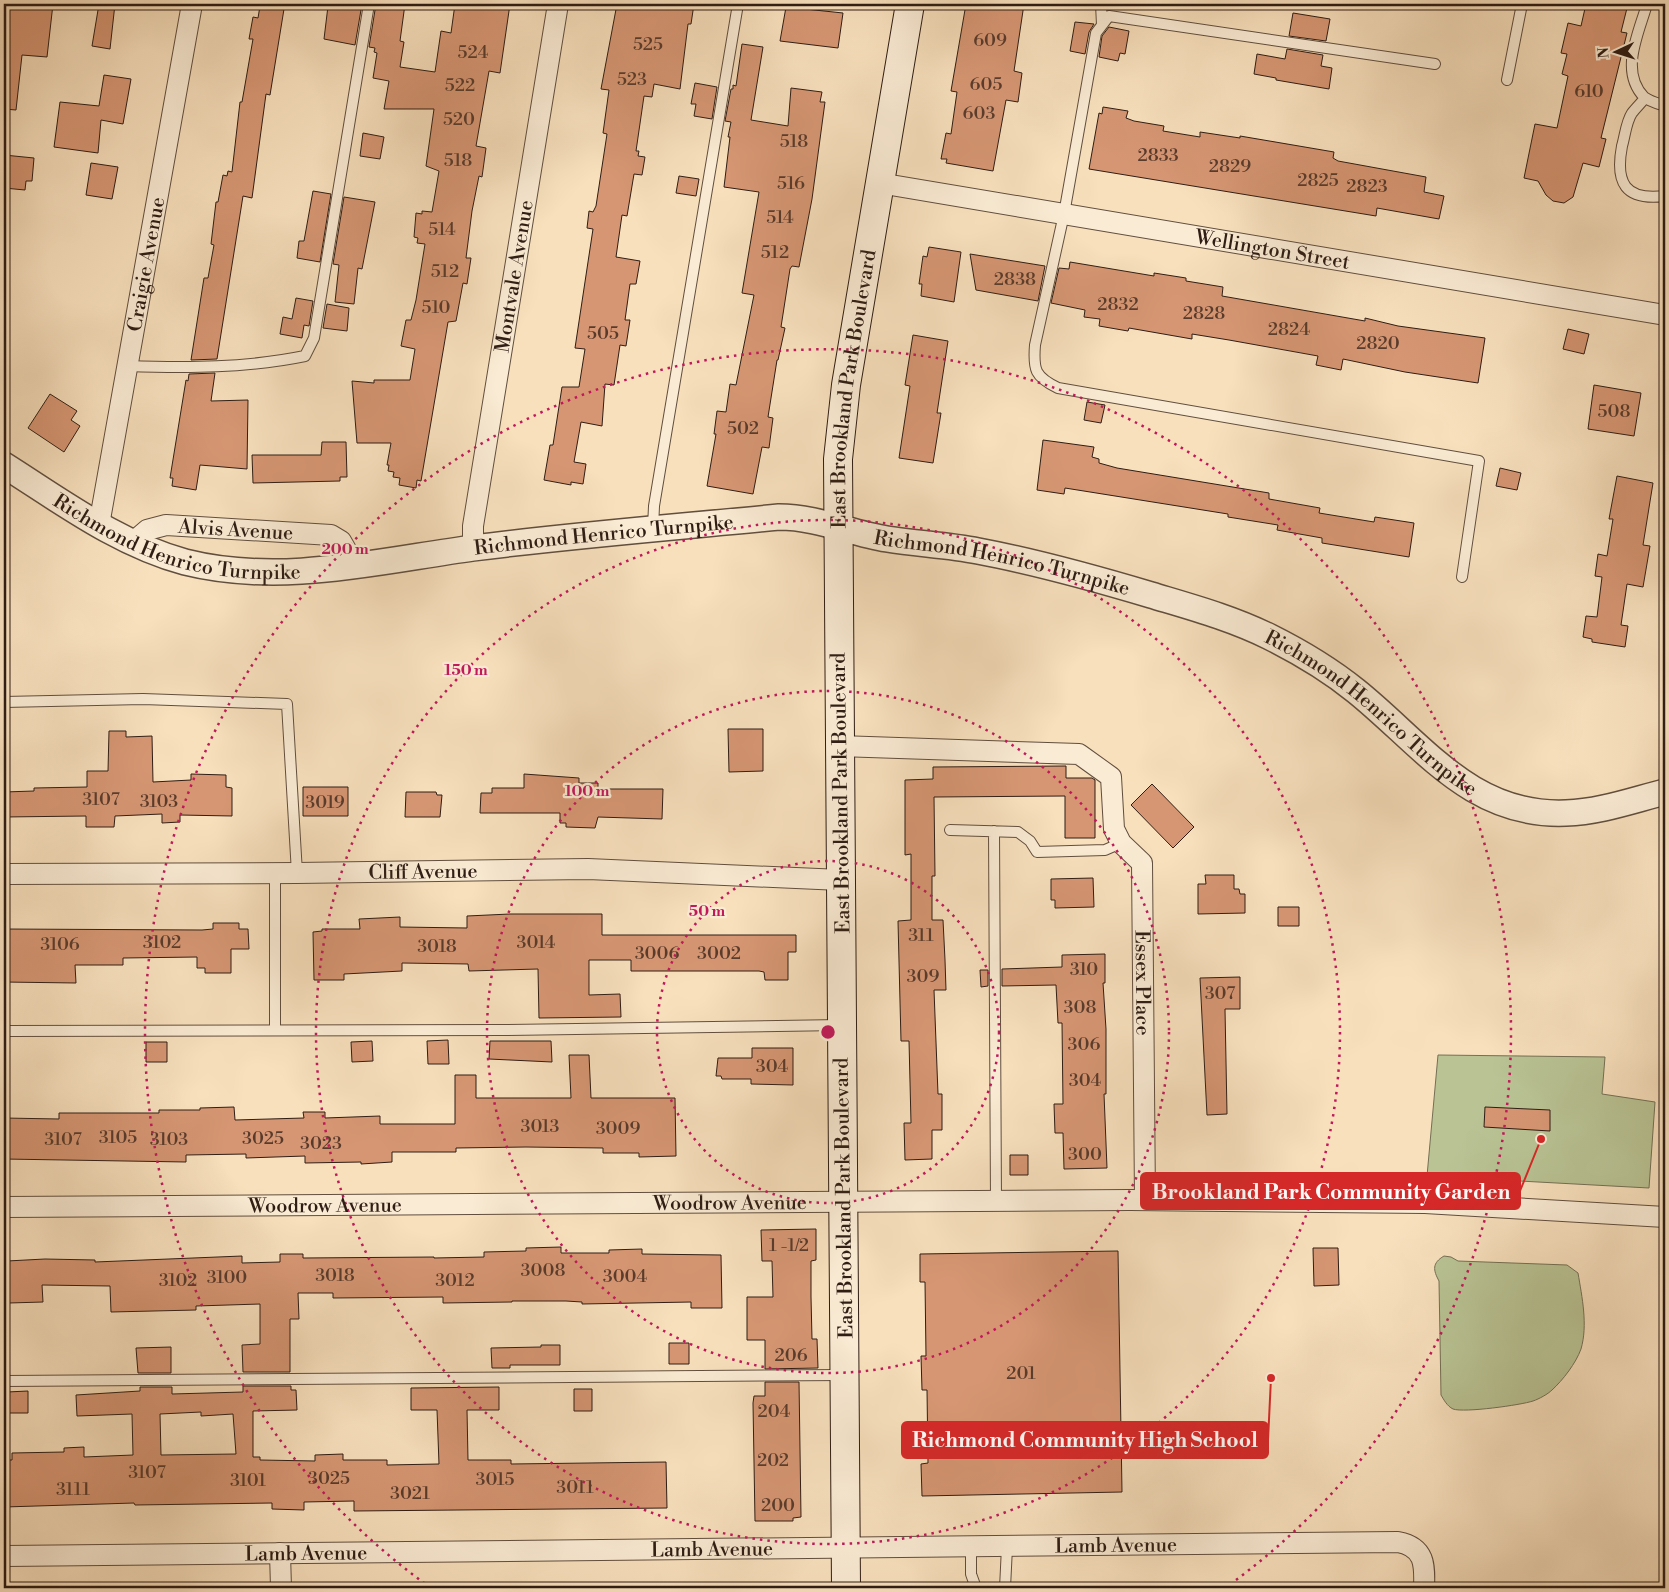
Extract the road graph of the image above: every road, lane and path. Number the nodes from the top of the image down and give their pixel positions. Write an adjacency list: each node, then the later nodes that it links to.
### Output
1 (192, 4): 18 (street, Craigie Avenue)
2 (370, 4): 18 (lane)
3 (558, 4): 24 (street, Montvale Avenue)
4 (738, 4): 22 (lane)
5 (910, 4): 14 (main road, East Brookland Park Boulevard)
6 (1101, 4): 9 (lane)
7 (1522, 4): 11 (lane)
8 (1647, 4): 12 (lane)
9 (1102, 25): 10 (lane); 16 (lane)
10 (1435, 64)
11 (1507, 80)
12 (1645, 98): 13 (lane); 15 (lane)
13 (1665, 106)
14 (879, 183): 16 (street, Wellington Street); 21 (main road, East Brookland Park Boulevard)
15 (1665, 196)
16 (1064, 214): 17 (street, Wellington Street); 26 (lane)
17 (1665, 315)
18 (128, 366): 20 (street, Craigie Avenue)
19 (4, 465): 20 (street, Richmond Henrico Turnpike)
20 (99, 525): 23 (street, Richmond Henrico Turnpike)
21 (837, 526): 22 (street, Richmond Henrico Turnpike); 28 (main road, East Brookland Park Boulevard); 29 (street, Richmond Henrico Turnpike)
22 (653, 529): 24 (street, Richmond Henrico Turnpike)
23 (133, 542): 25 (street, Richmond Henrico Turnpike); 25 (street, Alvis Avenue)
24 (473, 548): 25 (street, Richmond Henrico Turnpike)
25 (356, 567)
26 (1462, 577)
27 (4, 702): 34 (lane)
28 (839, 746): 32 (street, Essex Place); 36 (main road, East Brookland Park Boulevard)
29 (1665, 792)
30 (950, 830): 31 (lane)
31 (994, 831): 32 (lane); 42 (lane)
32 (1122, 843): 40 (street, Essex Place)
33 (275, 872): 34 (street, Cliff Avenue); 35 (street, Cliff Avenue); 38 (lane)
34 (297, 873): 36 (street, Cliff Avenue)
35 (4, 874)
36 (841, 880): 37 (main road, East Brookland Park Boulevard)
37 (842, 1025): 38 (lane); 41 (main road, East Brookland Park Boulevard)
38 (275, 1029): 39 (lane)
39 (4, 1031)
40 (1145, 1200): 42 (street, Woodrow Avenue); 44 (street, Woodrow Avenue)
41 (844, 1201): 42 (street, Woodrow Avenue); 43 (street, Woodrow Avenue); 45 (main road, East Brookland Park Boulevard)
42 (996, 1202)
43 (4, 1207)
44 (1665, 1217)
45 (845, 1374): 46 (lane); 49 (main road, East Brookland Park Boulevard)
46 (4, 1381)
47 (971, 1546): 48 (street, Lamb Avenue); 49 (street, Lamb Avenue); 54 (lane)
48 (1007, 1547): 55 (lane); 56 (street, Lamb Avenue)
49 (846, 1549): 50 (street, Lamb Avenue); 53 (main road, East Brookland Park Boulevard)
50 (280, 1553): 51 (street, Lamb Avenue); 52 (street)
51 (4, 1556)
52 (281, 1588)
53 (846, 1588)
54 (976, 1588)
55 (1005, 1588)
56 (1424, 1588)

